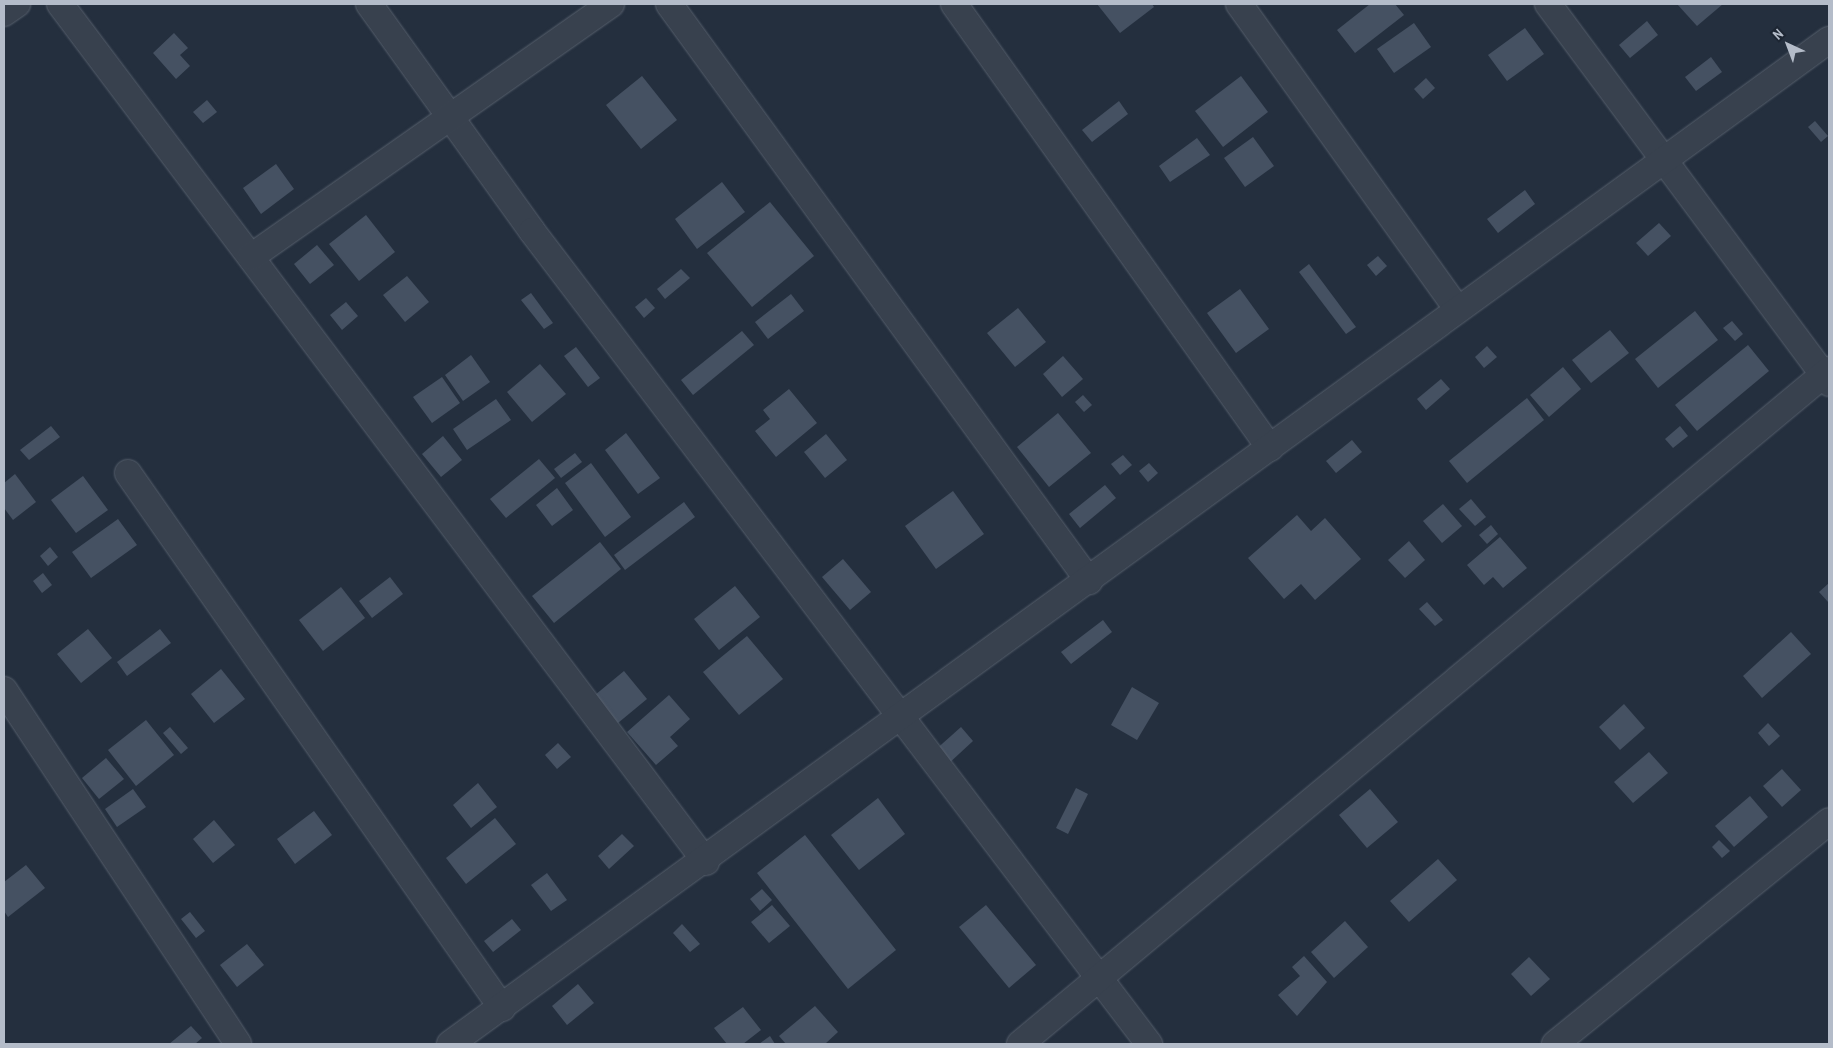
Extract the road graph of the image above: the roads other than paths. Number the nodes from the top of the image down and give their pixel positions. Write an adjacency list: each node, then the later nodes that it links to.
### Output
1 (17, 4): 9 (street)
2 (60, 4): 13 (street)
3 (369, 4): 11 (street)
4 (611, 4): 11 (street)
5 (669, 4): 18 (street)
6 (954, 4): 16 (street)
7 (1238, 4): 14 (street)
8 (1548, 4): 12 (street)
9 (4, 13)
10 (1829, 40): 12 (street)
11 (450, 117): 13 (street); 20 (street)
12 (1663, 157): 14 (street); 15 (street)
13 (251, 257): 22 (street)
14 (1457, 310): 16 (street)
15 (1827, 376): 23 (street)
16 (1270, 448): 18 (street)
17 (128, 473): 24 (street)
18 (1089, 581): 20 (street)
19 (4, 690): 25 (street)
20 (900, 719): 22 (street); 23 (street)
21 (1829, 821): 29 (street)
22 (706, 862): 24 (street)
23 (1097, 980): 27 (street); 28 (street)
24 (502, 1008): 26 (street)
25 (238, 1044)
26 (450, 1044)
27 (1020, 1044)
28 (1149, 1044)
29 (1555, 1044)

